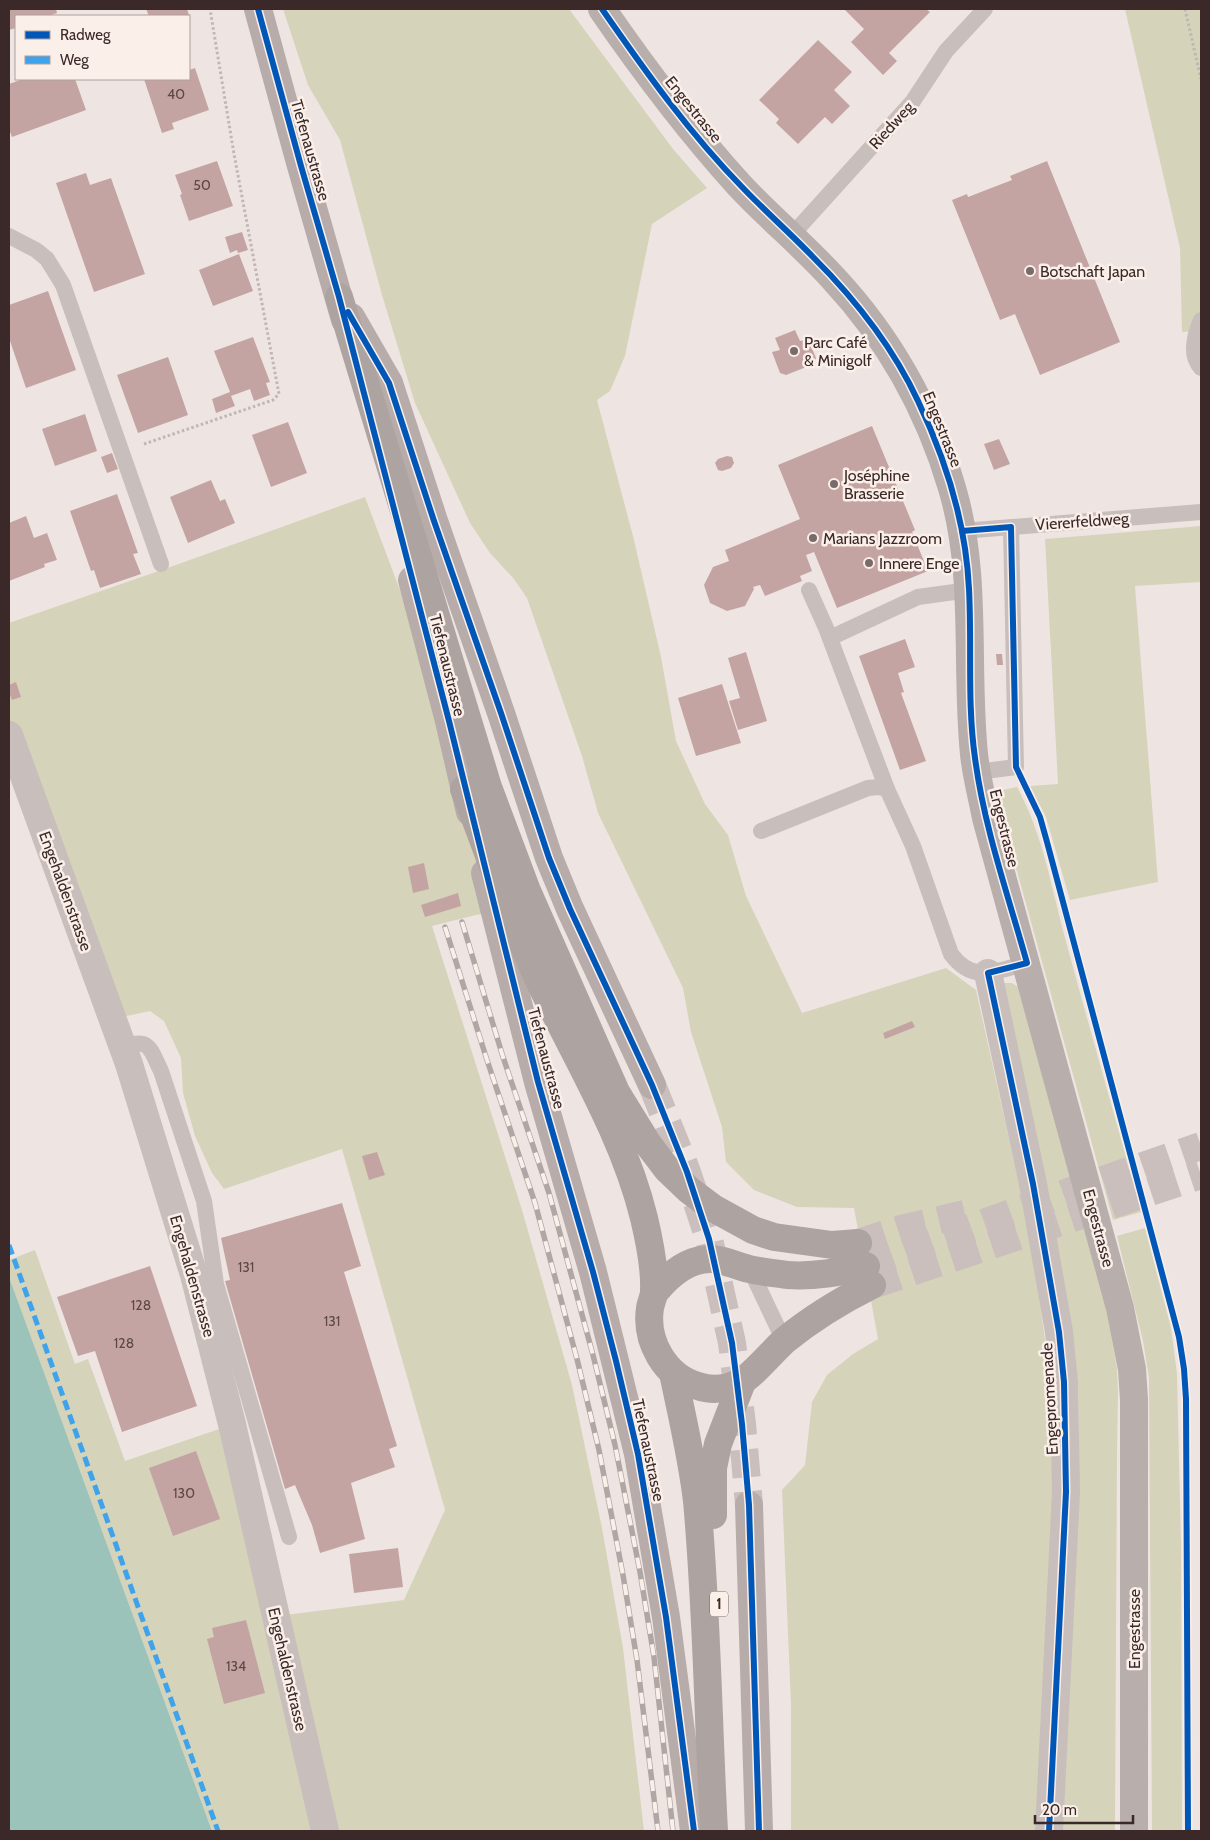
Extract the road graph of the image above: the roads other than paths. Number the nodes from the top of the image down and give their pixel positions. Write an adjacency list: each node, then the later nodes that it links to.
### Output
1 (258, 9): 6 (main road, Tiefenaustrasse)
2 (602, 9): 5 (street, Engestrasse)
3 (985, 9): 5 (lane, Riedweg)
4 (9, 236): 12 (lane)
5 (791, 236): 11 (street, Engestrasse)
6 (339, 297): 18 (main road, Tiefenaustrasse); 24 (main road, Tiefenaustrasse); 25 (highway)
7 (1201, 320): 8 (lane)
8 (1201, 368)
9 (1201, 512): 10 (lane, Viererfeldweg)
10 (1011, 527): 11 (lane, Viererfeldweg); 17 (lane)
11 (962, 531): 14 (street, Engestrasse)
12 (161, 564)
13 (809, 590): 15 (lane)
14 (969, 590): 15 (lane); 17 (street, Engestrasse)
15 (830, 638): 19 (lane)
16 (9, 736): 23 (street, Engehaldenstrasse)
17 (977, 772): 21 (street, Engestrasse)
18 (464, 788): 27 (highway); 34 (main road, Tiefenaustrasse)
19 (887, 789): 20 (lane); 22 (lane)
20 (761, 831)
21 (1027, 963): 22 (lane); 39 (street, Engestrasse)
22 (988, 973): 38 (street, Engepromenade)
23 (123, 1047): 32 (lane); 33 (street, Engehaldenstrasse)
24 (652, 1084)
25 (866, 1265): 26 (highway); 28 (highway)
26 (750, 1269): 27 (highway); 28 (lane)
27 (654, 1292): 29 (highway)
28 (784, 1341): 30 (highway)
29 (673, 1373): 30 (highway); 35 (highway)
30 (742, 1382): 36 (highway, 1)
31 (749, 1506): 37 (main road, 1)
32 (289, 1537)
33 (325, 1831)
34 (694, 1831)
35 (714, 1831)
36 (731, 1831)
37 (759, 1831)
38 (1049, 1831)
39 (1134, 1831)

